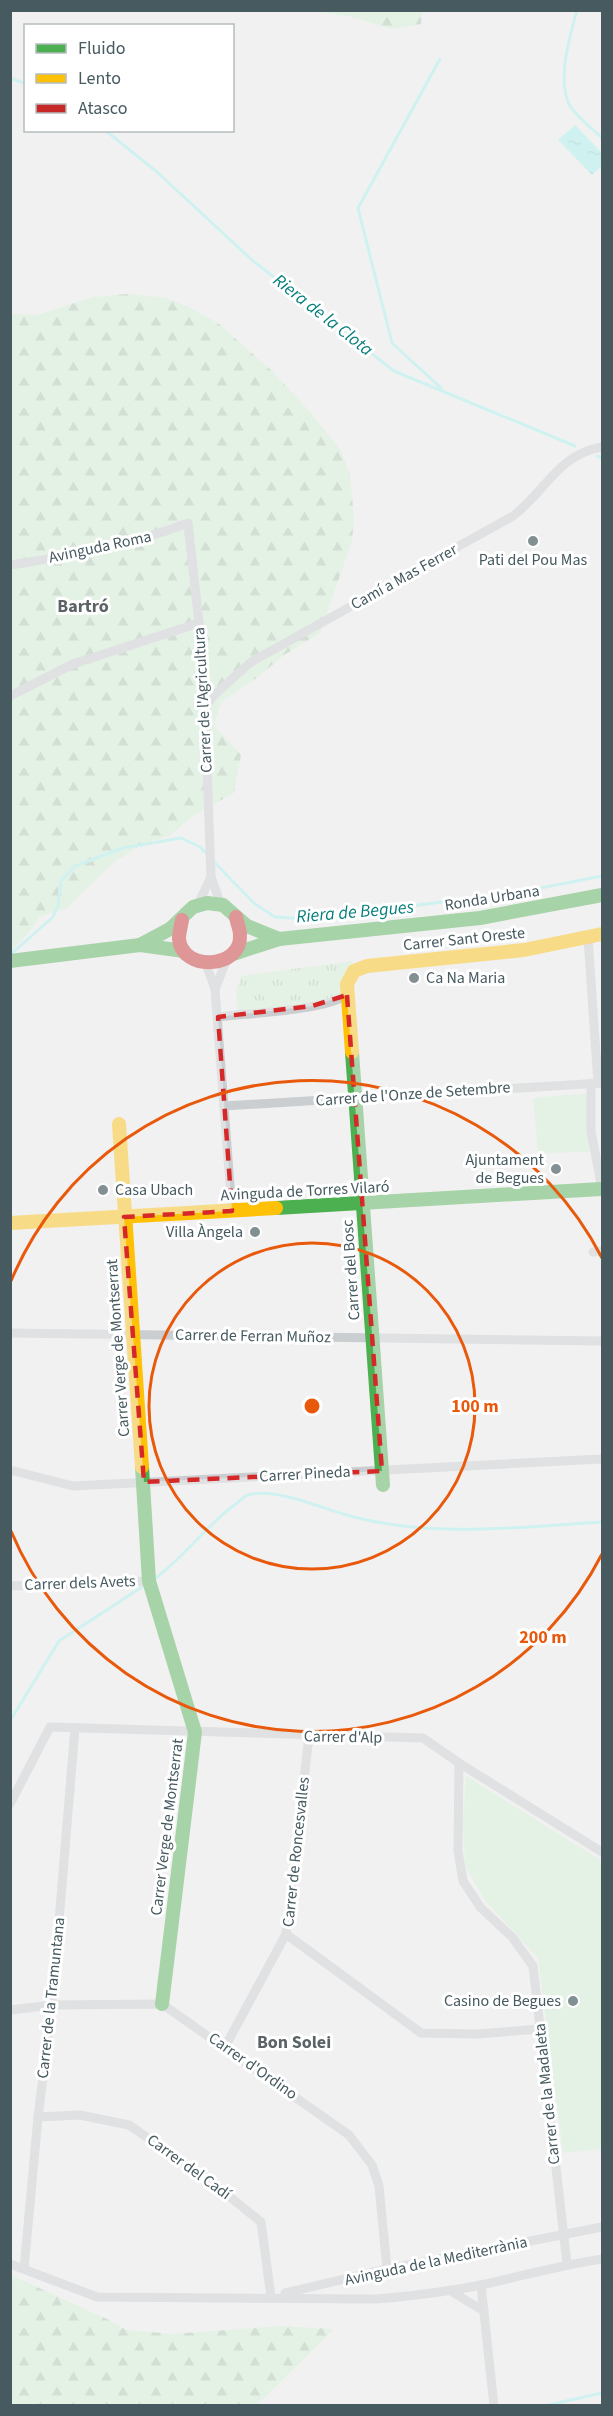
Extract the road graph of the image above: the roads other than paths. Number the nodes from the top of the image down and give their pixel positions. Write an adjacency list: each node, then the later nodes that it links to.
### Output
1 (603, 447): 6 (street, Camí a Mas Ferrer)
2 (188, 523): 3 (street, Avinguda Roma); 4 (street, Carrer de l'Agricultura)
3 (10, 565)
4 (199, 623): 5 (street); 6 (street, Carrer de l'Agricultura)
5 (10, 696)
6 (205, 709): 7 (street, Carrer de l'Agricultura)
7 (211, 877): 9 (street, Carrer de l'Agricultura); 10 (street, Carrer de l'Agricultura)
8 (603, 895): 15 (street, Ronda Urbana)
9 (198, 904): 10 (street); 12 (street)
10 (221, 904): 11 (street, Ronda Urbana)
11 (236, 917): 15 (street, Ronda Urbana); 18 (street)
12 (182, 920): 16 (street); 17 (street)
13 (603, 934): 14 (street, Carrer Sant Oreste)
14 (588, 938): 22 (street, Carrer Sant Oreste); 24 (street)
15 (279, 939): 18 (street, Ronda Urbana)
16 (140, 945): 17 (street); 19 (street)
17 (184, 951): 20 (street)
18 (230, 956): 20 (street, Ronda Urbana); 21 (street)
19 (10, 961)
20 (206, 964): 21 (street)
21 (215, 989): 23 (street)
22 (347, 995): 23 (street); 25 (street, Carrer del Bosc)
23 (218, 1017): 26 (street)
24 (597, 1083): 25 (street, Carrer de l'Onze de Setembre); 28 (street)
25 (354, 1097): 26 (street, Carrer de l'Onze de Setembre); 31 (street, Carrer del Bosc)
26 (224, 1106): 32 (street)
27 (119, 1124): 33 (street, Carrer Verge de Montserrat)
28 (592, 1125): 29 (street); 30 (street)
29 (603, 1125)
30 (602, 1189): 31 (street, Avinguda de Torres Vilaró)
31 (363, 1205): 32 (street, Avinguda de Torres Vilaró); 37 (street, Carrer del Bosc)
32 (232, 1211): 33 (street, Avinguda de Torres Vilaró)
33 (124, 1217): 34 (street, Avinguda de Torres Vilaró); 36 (street, Carrer Verge de Montserrat)
34 (10, 1223)
35 (10, 1333): 36 (street, Carrer de Ferran Muñoz)
36 (134, 1334): 37 (street, Carrer de Ferran Muñoz); 42 (street, Carrer Verge de Montserrat)
37 (372, 1338): 38 (street, Carrer de Ferran Muñoz); 41 (street, Carrer del Bosc)
38 (603, 1341)
39 (603, 1459): 41 (street, Carrer Pineda)
40 (10, 1470): 42 (street, Carrer Pineda)
41 (383, 1478): 42 (street, Carrer Pineda)
42 (144, 1482): 43 (street, Carrer Verge de Montserrat)
43 (149, 1580): 44 (street, Carrer dels Avets); 46 (street, Carrer Verge de Montserrat)
44 (10, 1586)
45 (75, 1728): 46 (street, Carrer d'Alp); 49 (street, Carrer d'Alp); 53 (street, Carrer de la Tramuntana)
46 (195, 1732): 47 (street, Carrer d'Alp); 52 (street, Carrer Verge de Montserrat)
47 (309, 1736): 48 (street, Carrer d'Alp); 51 (street, Carrer de Roncesvalles)
48 (459, 1763): 50 (street, Carrer d'Alp); 55 (street, Carrer de la Madaleta)
49 (10, 1804)
50 (603, 1852)
51 (286, 1934): 55 (street, Carrer de Roncesvalles); 56 (street)
52 (162, 2004): 53 (street); 56 (street, Carrer d'Ordino)
53 (52, 2005): 54 (street); 57 (street, Carrer de la Tramuntana)
54 (10, 2010)
55 (540, 2029): 59 (street, Carrer de la Madaleta)
56 (225, 2047): 64 (street, Carrer d'Ordino)
57 (38, 2117): 63 (street, Carrer de la Tramuntana); 67 (street, Carrer del Cadí)
58 (603, 2228): 59 (street, Avinguda de la Mediterrània)
59 (562, 2235): 62 (street, Carrer de la Madaleta); 64 (street, Avinguda de la Mediterrània)
60 (603, 2259): 62 (street, Avinguda de la Mediterrània)
61 (10, 2264): 63 (street, Avinguda de la Mediterrània)
62 (567, 2264): 65 (street, Avinguda de la Mediterrània)
63 (24, 2269): 67 (street, Avinguda de la Mediterrània)
64 (387, 2269): 67 (street, Avinguda de la Mediterrània)
65 (481, 2285): 66 (street, Avinguda de la Mediterrània); 68 (street)
66 (449, 2290): 67 (street, Avinguda de la Mediterrània); 68 (street)
67 (271, 2296)
68 (484, 2311): 69 (street)
69 (494, 2405)

